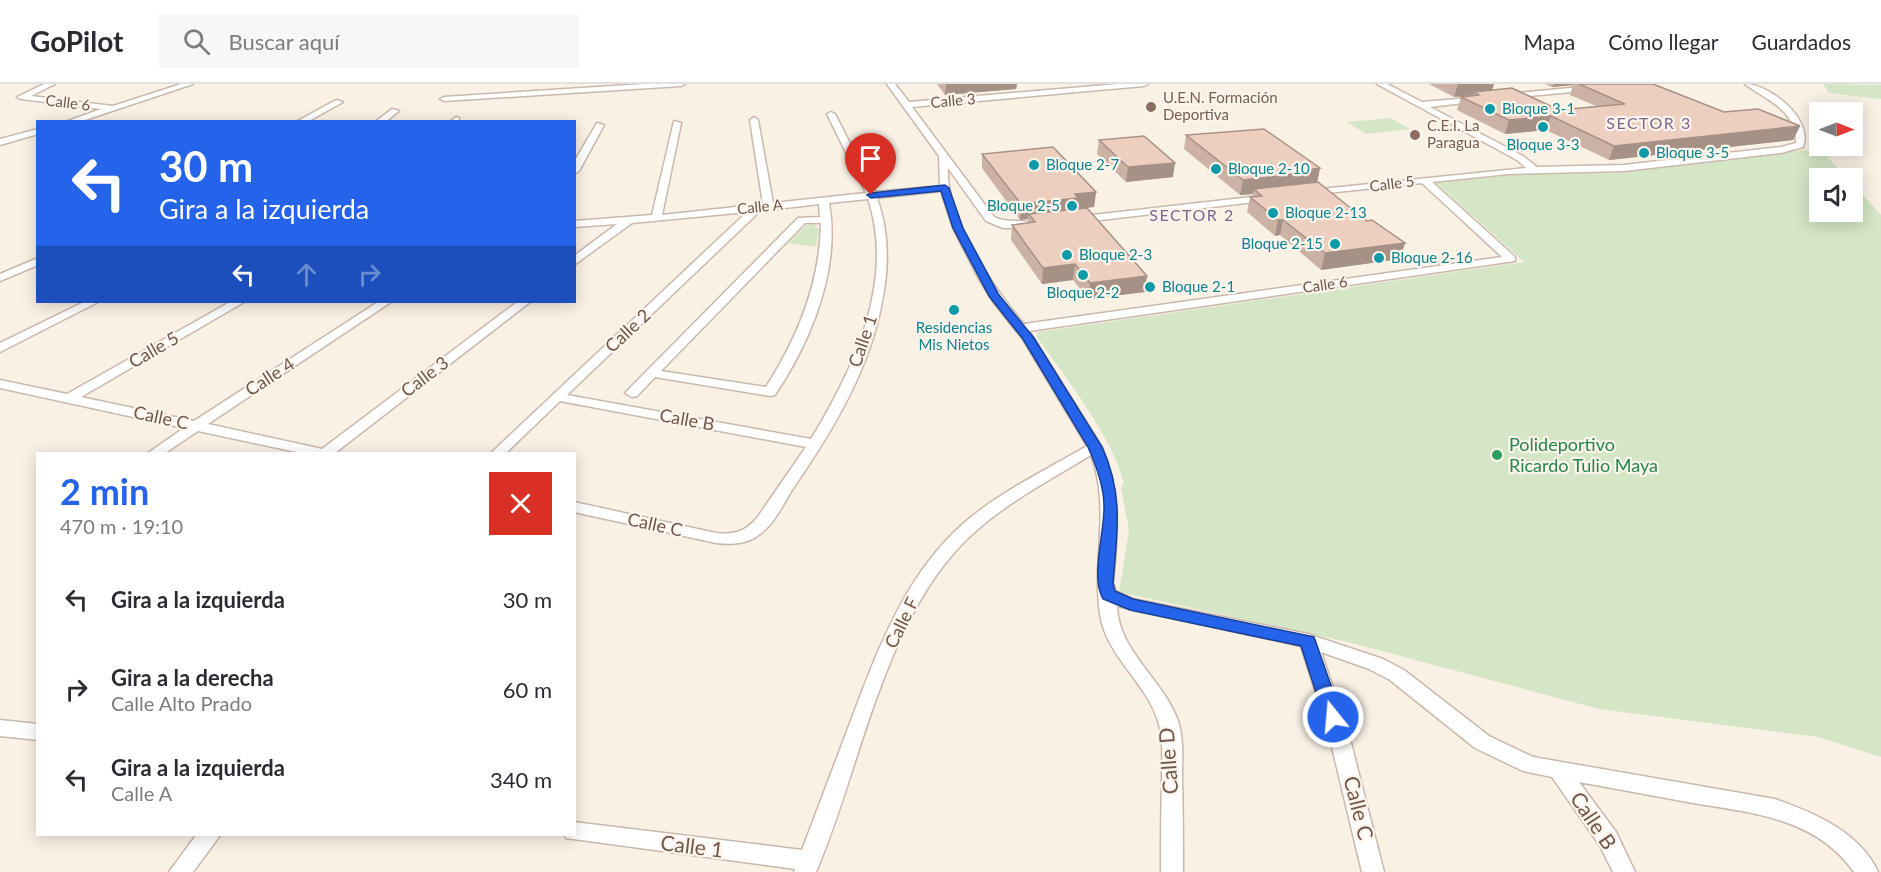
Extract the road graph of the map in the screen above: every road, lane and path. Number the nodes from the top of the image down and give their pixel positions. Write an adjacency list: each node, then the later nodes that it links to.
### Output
1 (51, 84): 13 (street, Calle 6)
2 (189, 84): 13 (street)
3 (681, 84): 9 (street)
4 (891, 84): 11 (street)
5 (1144, 84): 11 (street, Calle 3)
6 (1381, 84): 12 (street)
7 (1749, 84): 26 (street, Calle 5)
8 (1600, 87): 12 (street)
9 (444, 99)
10 (339, 102): 17 (street)
11 (906, 105): 24 (street)
12 (1421, 105): 26 (street)
13 (113, 108): 16 (street)
14 (395, 111): 18 (street)
15 (831, 114): 30 (street, Calle 1)
16 (75, 120)
17 (304, 120)
18 (382, 120)
19 (754, 120): 33 (street)
20 (677, 123): 34 (street)
21 (600, 125): 25 (street)
22 (36, 132): 23 (street)
23 (0, 142)
24 (944, 156): 28 (street, Calle D); 39 (street)
25 (576, 167)
26 (1534, 170): 27 (street, Calle 5)
27 (1424, 180): 29 (street, Calle 5); 47 (street, Calle 6)
28 (945, 188): 30 (street, Calle A); 47 (street, Calle D)
29 (1303, 194)
30 (871, 195): 32 (street, Calle A); 55 (street, Calle 1)
31 (1281, 197): 37 (street)
32 (823, 200): 33 (street, Calle A); 36 (street)
33 (763, 207): 34 (street, Calle A); 52 (street, Calle 2)
34 (656, 218): 35 (street, Calle A)
35 (629, 220): 38 (street, Calle A); 40 (street)
36 (826, 220): 49 (street); 49 (street)
37 (1062, 222)
38 (576, 224)
39 (1046, 224)
40 (576, 260)
41 (36, 262): 42 (street)
42 (0, 278)
43 (90, 303): 48 (street)
44 (236, 303): 53 (street, Calle 5)
45 (383, 303): 54 (street, Calle 4)
46 (523, 303): 59 (street, Calle 3)
47 (1022, 328): 56 (street, Calle D)
48 (0, 348)
49 (652, 373): 51 (street)
50 (0, 384): 53 (street, Calle C)
51 (632, 393)
52 (558, 397): 55 (street, Calle B); 60 (street, Calle 2)
53 (70, 398): 54 (street, Calle C)
54 (196, 426): 57 (street, Calle 4); 58 (street, Calle C)
55 (816, 444): 62 (street, Calle 1)
56 (1095, 447): 63 (street, Calle D); 70 (street, Calle F)
57 (157, 452)
58 (316, 452)
59 (327, 452)
60 (499, 452)
61 (576, 507): 62 (street, Calle C)
62 (736, 538)
63 (1107, 589): 64 (street); 72 (street, Calle D)
64 (1308, 641): 67 (street); 73 (street, Calle C)
65 (0, 728): 66 (street)
66 (36, 732)
67 (1559, 771): 74 (street, Calle B); 75 (street)
68 (576, 831): 70 (street, Calle 1)
69 (208, 836): 71 (street)
70 (807, 866)
71 (180, 872)
72 (1172, 872)
73 (1373, 872)
74 (1624, 872)
75 (1868, 872)

